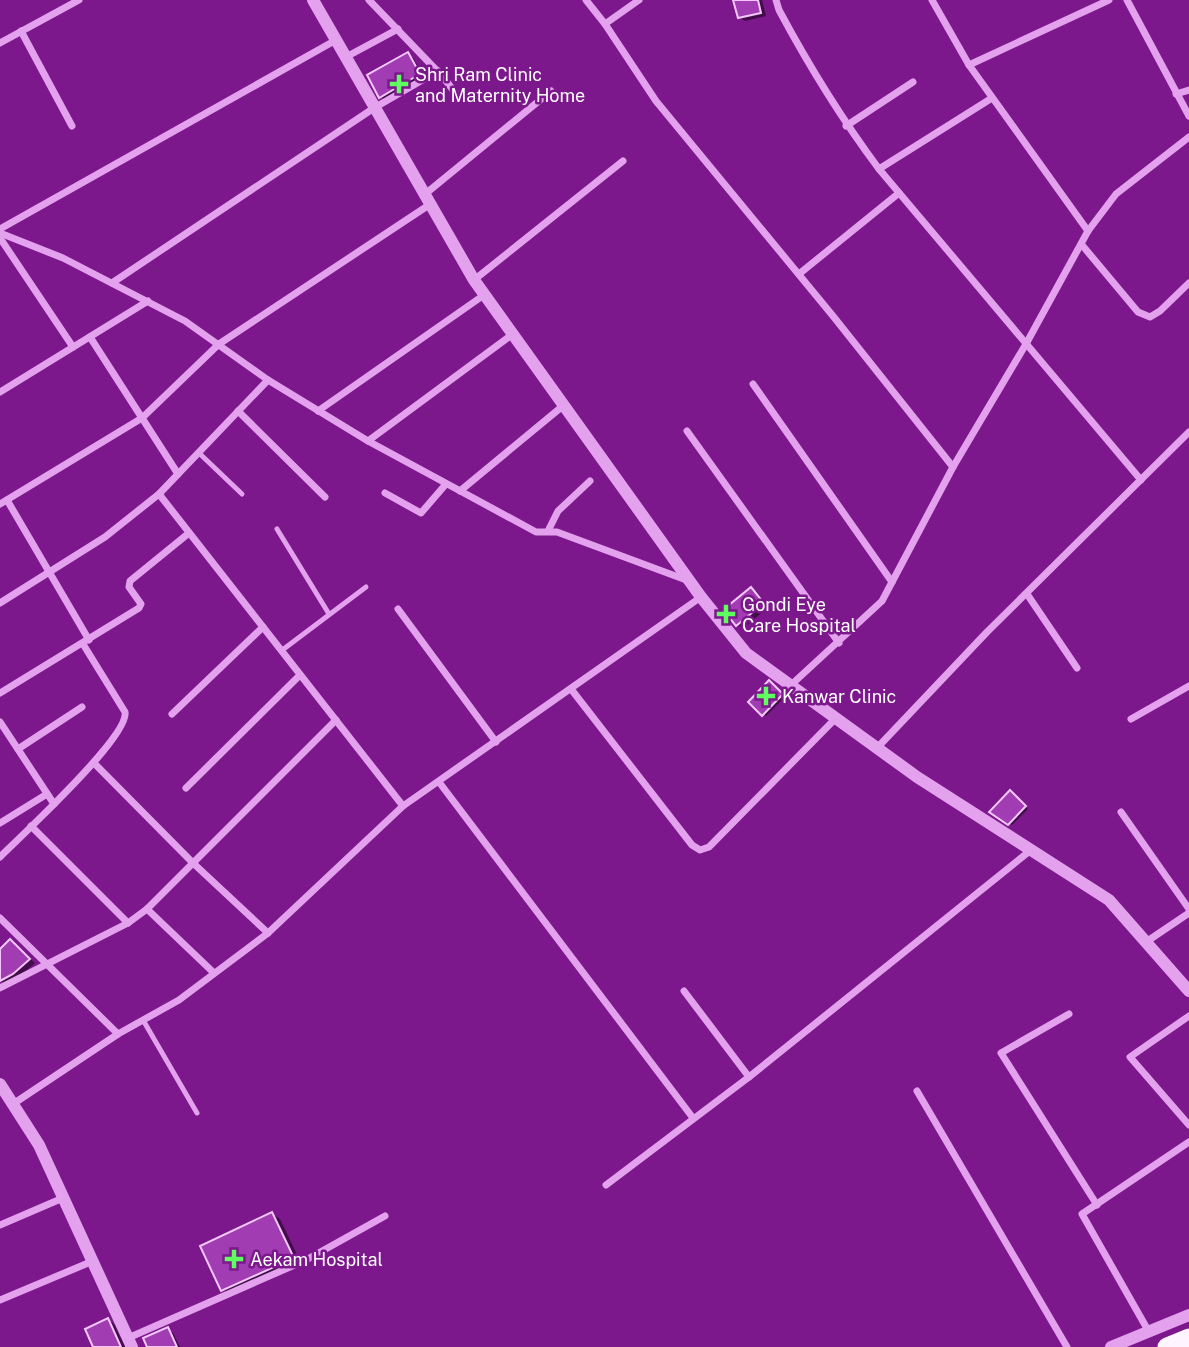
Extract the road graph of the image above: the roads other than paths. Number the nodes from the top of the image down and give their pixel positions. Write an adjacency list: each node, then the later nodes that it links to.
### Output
1 (79, 0): 12 (street)
2 (313, 0): 13 (street)
3 (369, 0): 11 (street)
4 (586, 0): 10 (street)
5 (639, 0): 10 (street)
6 (776, 0): 27 (street)
7 (932, 0): 16 (street)
8 (1109, 0): 16 (street)
9 (1127, 0): 21 (street)
10 (605, 24): 36 (street)
11 (398, 29): 15 (street); 17 (street)
12 (20, 31): 14 (street); 26 (street)
13 (336, 40): 15 (street); 34 (street)
14 (0, 43)
15 (346, 57): 24 (street)
16 (969, 65): 22 (street)
17 (438, 71): 23 (street); 24 (street)
18 (913, 82): 27 (street)
19 (1189, 90): 21 (street)
20 (551, 91): 32 (street)
21 (1176, 94): 25 (street)
22 (992, 98): 30 (street); 33 (street)
23 (460, 99)
24 (374, 108): 32 (street); 38 (street)
25 (1189, 116)
26 (72, 126)
27 (846, 126): 30 (street)
28 (1189, 137): 33 (street)
29 (623, 161): 37 (street)
30 (879, 169): 31 (street)
31 (899, 193): 36 (street); 45 (street)
32 (427, 200): 37 (street); 44 (street)
33 (1088, 231): 35 (street)
34 (0, 233): 38 (street); 46 (street)
35 (1082, 245): 39 (street); 45 (street)
36 (799, 275): 58 (street)
37 (474, 280): 40 (street)
38 (112, 283): 41 (street)
39 (1189, 283)
40 (484, 295): 42 (street); 52 (street)
41 (148, 301): 43 (street); 44 (street)
42 (513, 334): 50 (street); 56 (street)
43 (90, 337): 46 (street); 53 (street)
44 (219, 344): 47 (street); 53 (street)
45 (1026, 344): 58 (street); 60 (street)
46 (73, 348): 49 (street)
47 (268, 380): 51 (street); 52 (street)
48 (753, 384): 74 (street)
49 (0, 392)
50 (564, 405): 63 (street); 73 (street)
51 (238, 411): 57 (street); 67 (street)
52 (318, 411): 56 (street)
53 (142, 418): 59 (street); 68 (street)
54 (687, 431): 83 (street)
55 (1189, 433): 60 (street)
56 (368, 441): 62 (street)
57 (199, 453): 59 (street); 66 (lane)
58 (953, 467): 74 (street)
59 (178, 474): 65 (street)
60 (1141, 480): 76 (street)
61 (590, 481): 70 (street)
62 (446, 484): 63 (street); 64 (street)
63 (460, 491): 70 (street)
64 (385, 493)
65 (159, 494): 71 (street); 72 (street)
66 (242, 495)
67 (325, 497)
68 (4, 502): 72 (street)
69 (277, 529): 80 (lane)
70 (548, 531): 73 (street)
71 (189, 533): 81 (street); 82 (street)
72 (50, 572): 78 (street); 82 (street)
73 (691, 582): 77 (street)
74 (892, 582): 83 (street)
75 (366, 587): 80 (lane)
76 (1027, 594): 85 (street); 98 (street)
77 (701, 597): 87 (street); 89 (street)
78 (0, 603)
79 (398, 609): 97 (street)
80 (329, 614): 84 (lane)
81 (263, 627): 84 (street); 92 (street)
82 (86, 642): 90 (street); 100 (street)
83 (839, 643): 87 (street)
84 (281, 651): 86 (street)
85 (1077, 668)
86 (300, 675): 95 (street); 102 (street)
87 (791, 685): 93 (street)
88 (1189, 686): 94 (street)
89 (571, 689): 93 (street); 97 (street)
90 (0, 693)
91 (82, 707): 99 (street)
92 (172, 714)
93 (836, 718): 98 (street)
94 (1131, 719)
95 (336, 720): 105 (street); 111 (street)
96 (0, 722): 99 (street)
97 (496, 742): 101 (street)
98 (877, 748): 109 (street)
99 (18, 749): 103 (street)
100 (94, 763): 104 (street); 111 (street)
101 (439, 782): 105 (street); 132 (street)
102 (186, 788)
103 (47, 794): 104 (street); 107 (street)
104 (54, 804): 108 (street)
105 (403, 806): 116 (street)
106 (1121, 812): 113 (street)
107 (0, 823)
108 (31, 826): 110 (street); 115 (street)
109 (1031, 850): 117 (street); 127 (street)
110 (0, 857)
111 (193, 863): 112 (street); 116 (street)
112 (147, 909): 115 (street); 119 (street)
113 (1189, 911): 117 (street)
114 (0, 918): 118 (street)
115 (128, 923): 118 (street)
116 (268, 933): 119 (street)
117 (1146, 942): 121 (street)
118 (45, 963): 120 (street); 126 (street)
119 (215, 973): 125 (street)
120 (0, 988)
121 (1189, 990)
122 (684, 991): 127 (street)
123 (1069, 1014): 137 (street)
124 (1189, 1016): 133 (street)
125 (143, 1020): 126 (street); 131 (lane)
126 (118, 1034): 130 (street)
127 (748, 1077): 132 (street)
128 (0, 1084): 130 (street)
129 (917, 1091): 146 (street)
130 (13, 1104): 136 (street)
131 (197, 1113)
132 (693, 1118): 135 (street)
133 (1189, 1125)
134 (1189, 1142): 137 (street)
135 (606, 1185)
136 (64, 1198): 139 (street); 140 (street)
137 (1097, 1205): 143 (street)
138 (386, 1216): 145 (street)
139 (0, 1225)
140 (93, 1261): 141 (street); 145 (street)
141 (0, 1300)
142 (1189, 1315): 143 (street)
143 (1149, 1332): 147 (street)
144 (1189, 1338): 148 (highway)
145 (130, 1342)
146 (1068, 1347)
147 (1111, 1347)
148 (1167, 1347)

